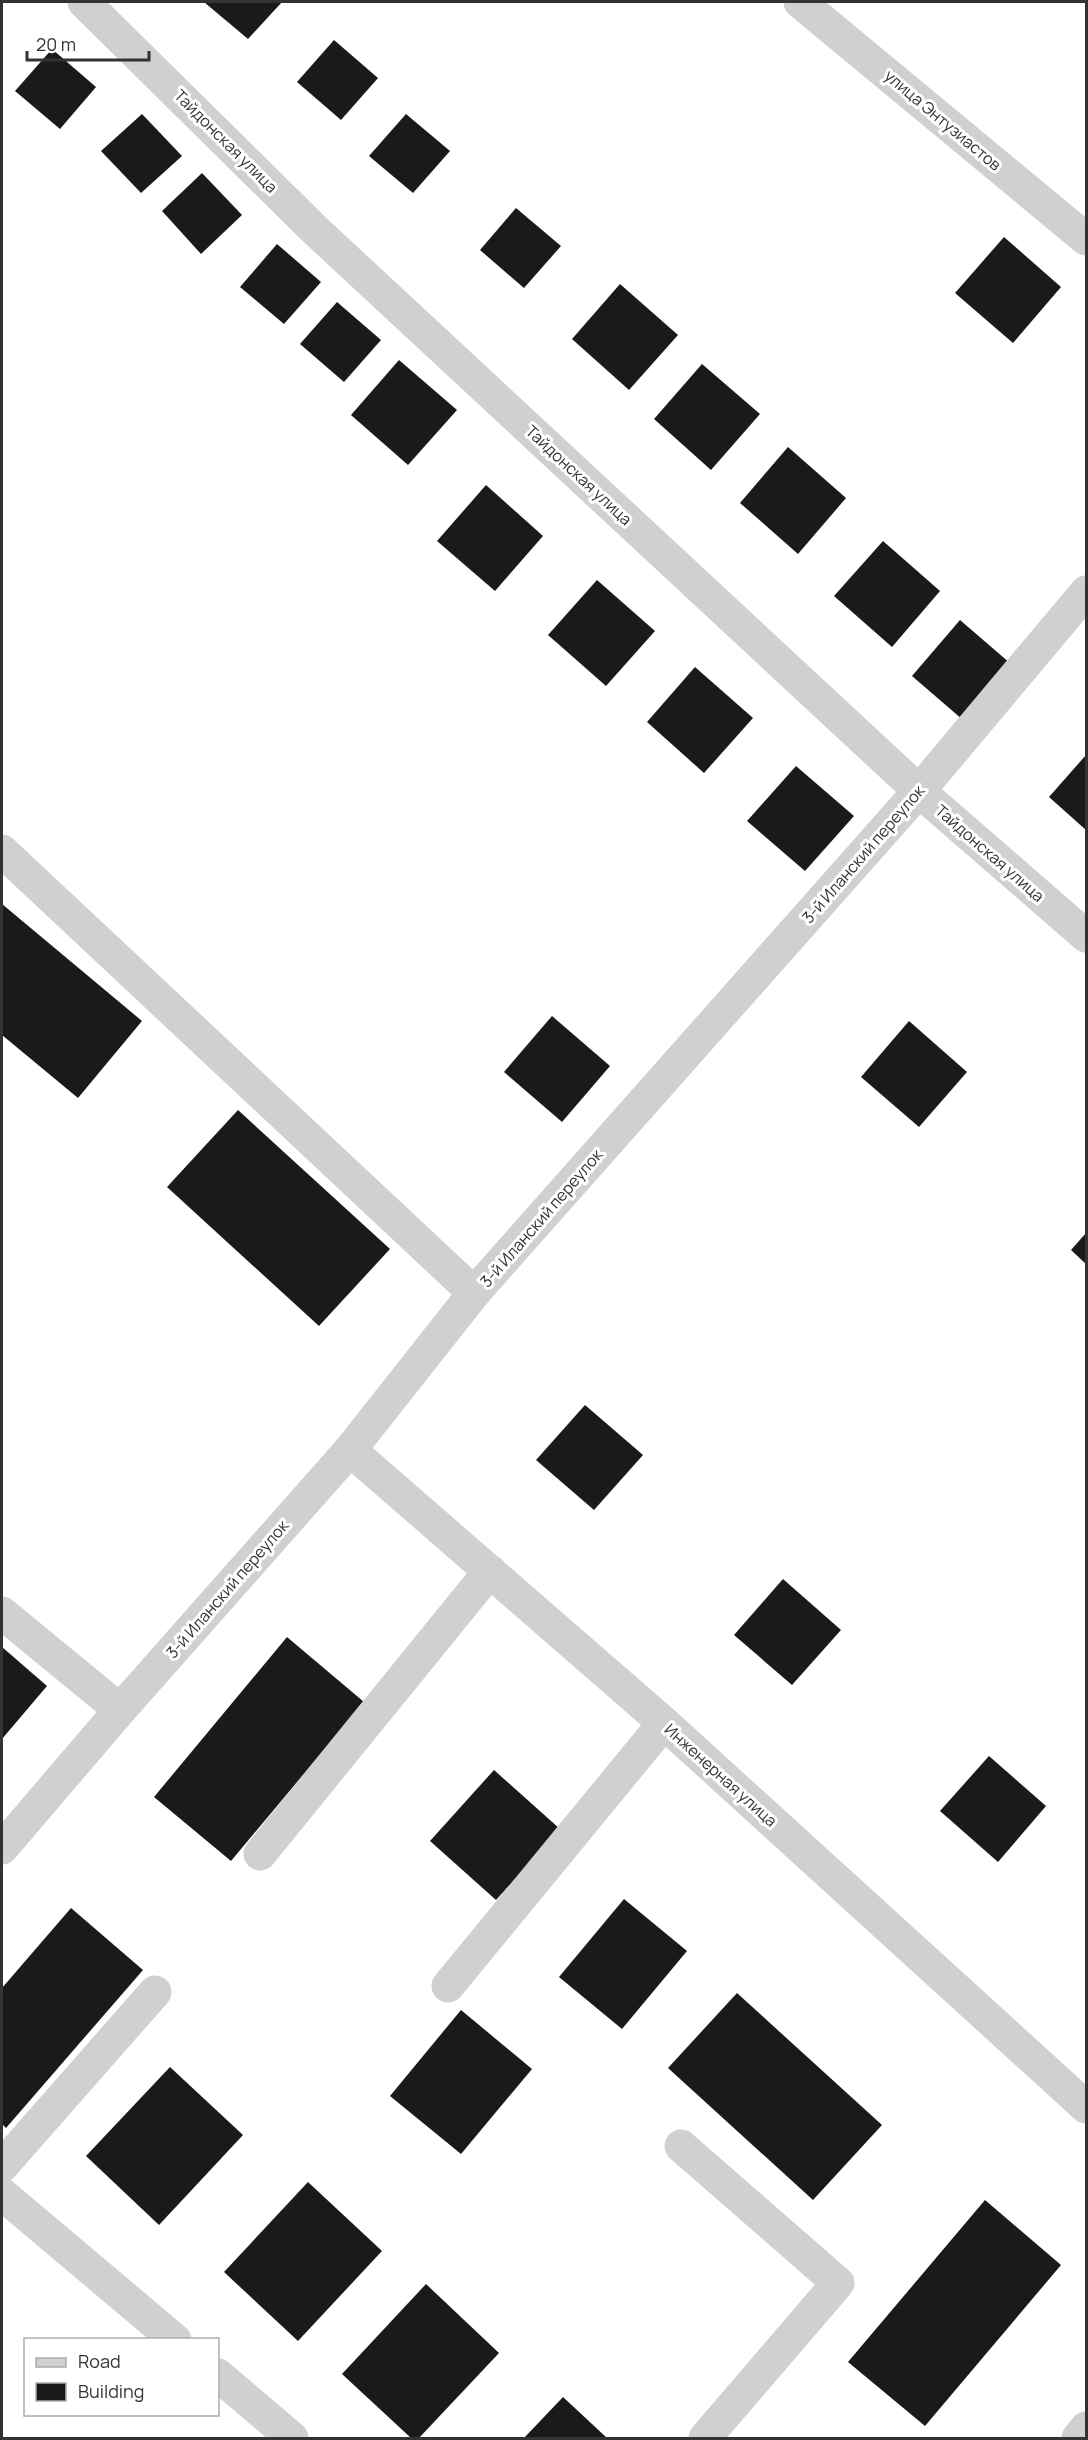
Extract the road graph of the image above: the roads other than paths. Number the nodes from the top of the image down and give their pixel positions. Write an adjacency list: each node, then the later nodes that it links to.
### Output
1 (84, 2): 5 (street, Тайдонская улица)
2 (815, 6): 3 (street, улица Энтузиастов)
3 (1086, 239)
4 (1086, 592): 5 (street, 3-й Иланский переулок)
5 (919, 791): 7 (street, Тайдонская улица); 8 (street, 3-й Иланский переулок)
6 (2, 851): 8 (street)
7 (1086, 936)
8 (474, 1293): 9 (street, 3-й Иланский переулок)
9 (350, 1450): 10 (street, Инженерная улица); 12 (street, 3-й Иланский переулок)
10 (490, 1571): 13 (street, Инженерная улица); 15 (street)
11 (2, 1613): 12 (street)
12 (120, 1710): 14 (street, 3-й Иланский переулок)
13 (664, 1723): 16 (street); 18 (street, Инженерная улица)
14 (2, 1848)
15 (260, 1854)
16 (448, 1986)
17 (155, 1992): 20 (street)
18 (1086, 2107)
19 (681, 2146): 26 (street)
20 (2, 2166)
21 (2, 2194): 22 (street)
22 (173, 2338)
23 (219, 2376): 25 (street)
24 (1086, 2428): 27 (street)
25 (292, 2439)
26 (705, 2439)
27 (1078, 2439)

